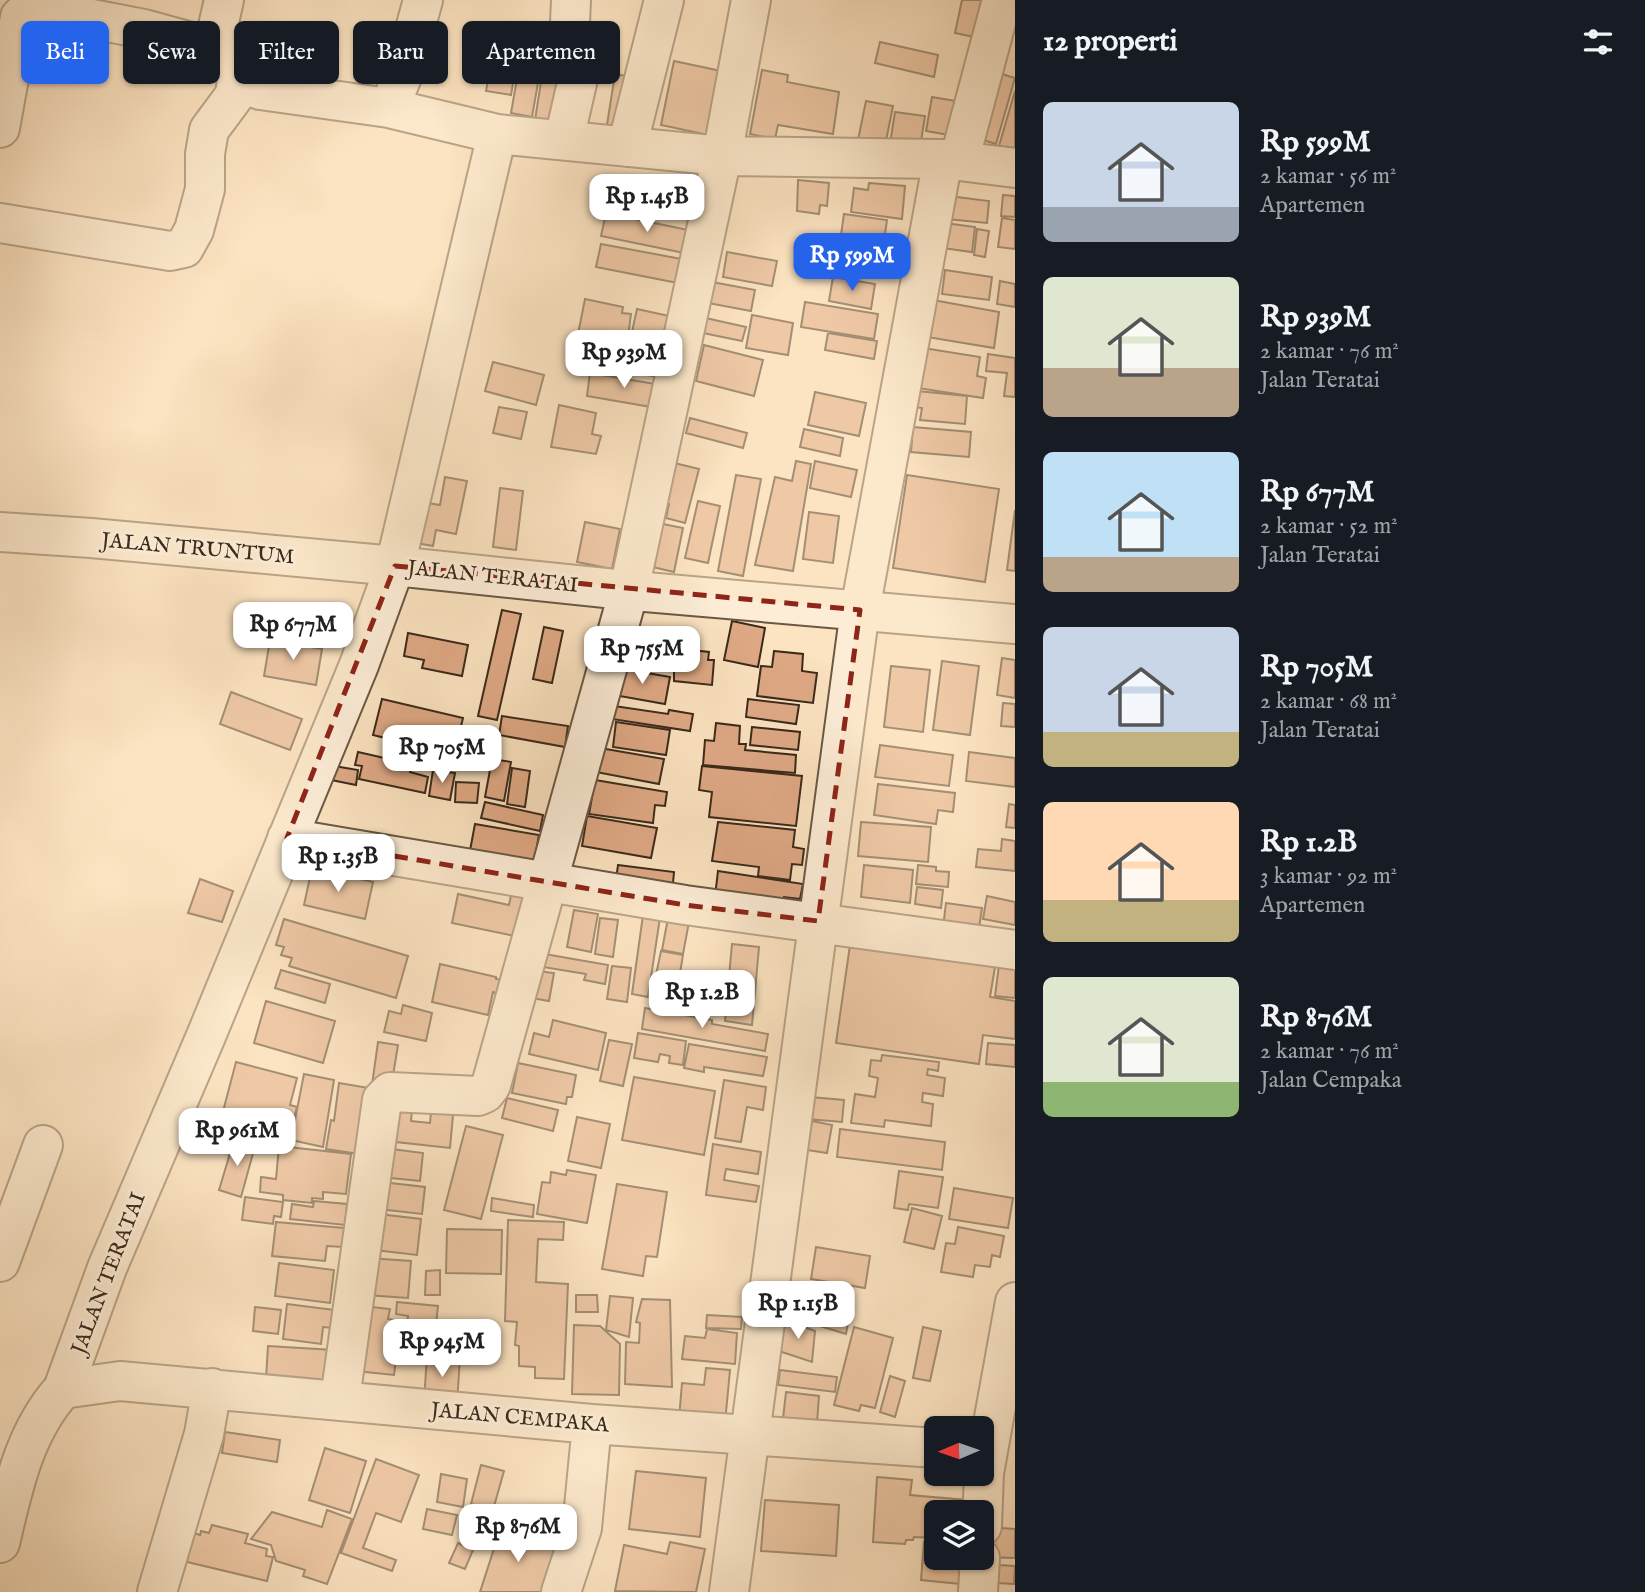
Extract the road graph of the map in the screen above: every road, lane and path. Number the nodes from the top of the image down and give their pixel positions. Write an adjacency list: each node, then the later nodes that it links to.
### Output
1 (224, 0): 7 (street)
2 (423, 0): 8 (street)
3 (571, 0): 11 (street)
4 (664, 0): 12 (street)
5 (751, 0): 13 (street)
6 (1002, 0): 14 (street)
7 (226, 58): 8 (street); 9 (street); 16 (street)
8 (390, 108): 10 (street)
9 (0, 128)
10 (497, 134): 11 (street); 18 (street)
11 (564, 140): 12 (street)
12 (627, 147): 13 (street)
13 (722, 156): 14 (street); 19 (street)
14 (951, 160): 15 (street); 20 (street)
15 (1015, 168)
16 (0, 223)
17 (0, 532): 18 (street, JALAN TRUNTUM)
18 (396, 566): 19 (street, JALAN TERATAI); 22 (street, JALAN TERATAI)
19 (629, 590): 20 (street, JALAN TERATAI); 23 (street)
20 (860, 610): 21 (street, JALAN TERATAI); 24 (street)
21 (1015, 624)
22 (287, 838): 23 (street); 29 (street, JALAN TERATAI)
23 (546, 881): 24 (street); 30 (street)
24 (818, 921): 25 (street); 35 (street)
25 (1015, 950)
26 (43, 1145): 27 (street)
27 (0, 1262)
28 (1015, 1302): 32 (street)
29 (64, 1389): 31 (street, JALAN CEMPAKA); 36 (street, JALAN TERATAI)
30 (340, 1399): 31 (street, JALAN CEMPAKA); 33 (street, JALAN CEMPAKA)
31 (208, 1413): 39 (street)
32 (994, 1441)
33 (590, 1448): 35 (street, JALAN CEMPAKA); 40 (street)
34 (924, 1449): 35 (street, JALAN CEMPAKA)
35 (747, 1456): 41 (street)
36 (8, 1474): 37 (street, JALAN TERATAI)
37 (0, 1543)
38 (979, 1570): 42 (street)
39 (157, 1592)
40 (561, 1592)
41 (729, 1592)
42 (978, 1592)

